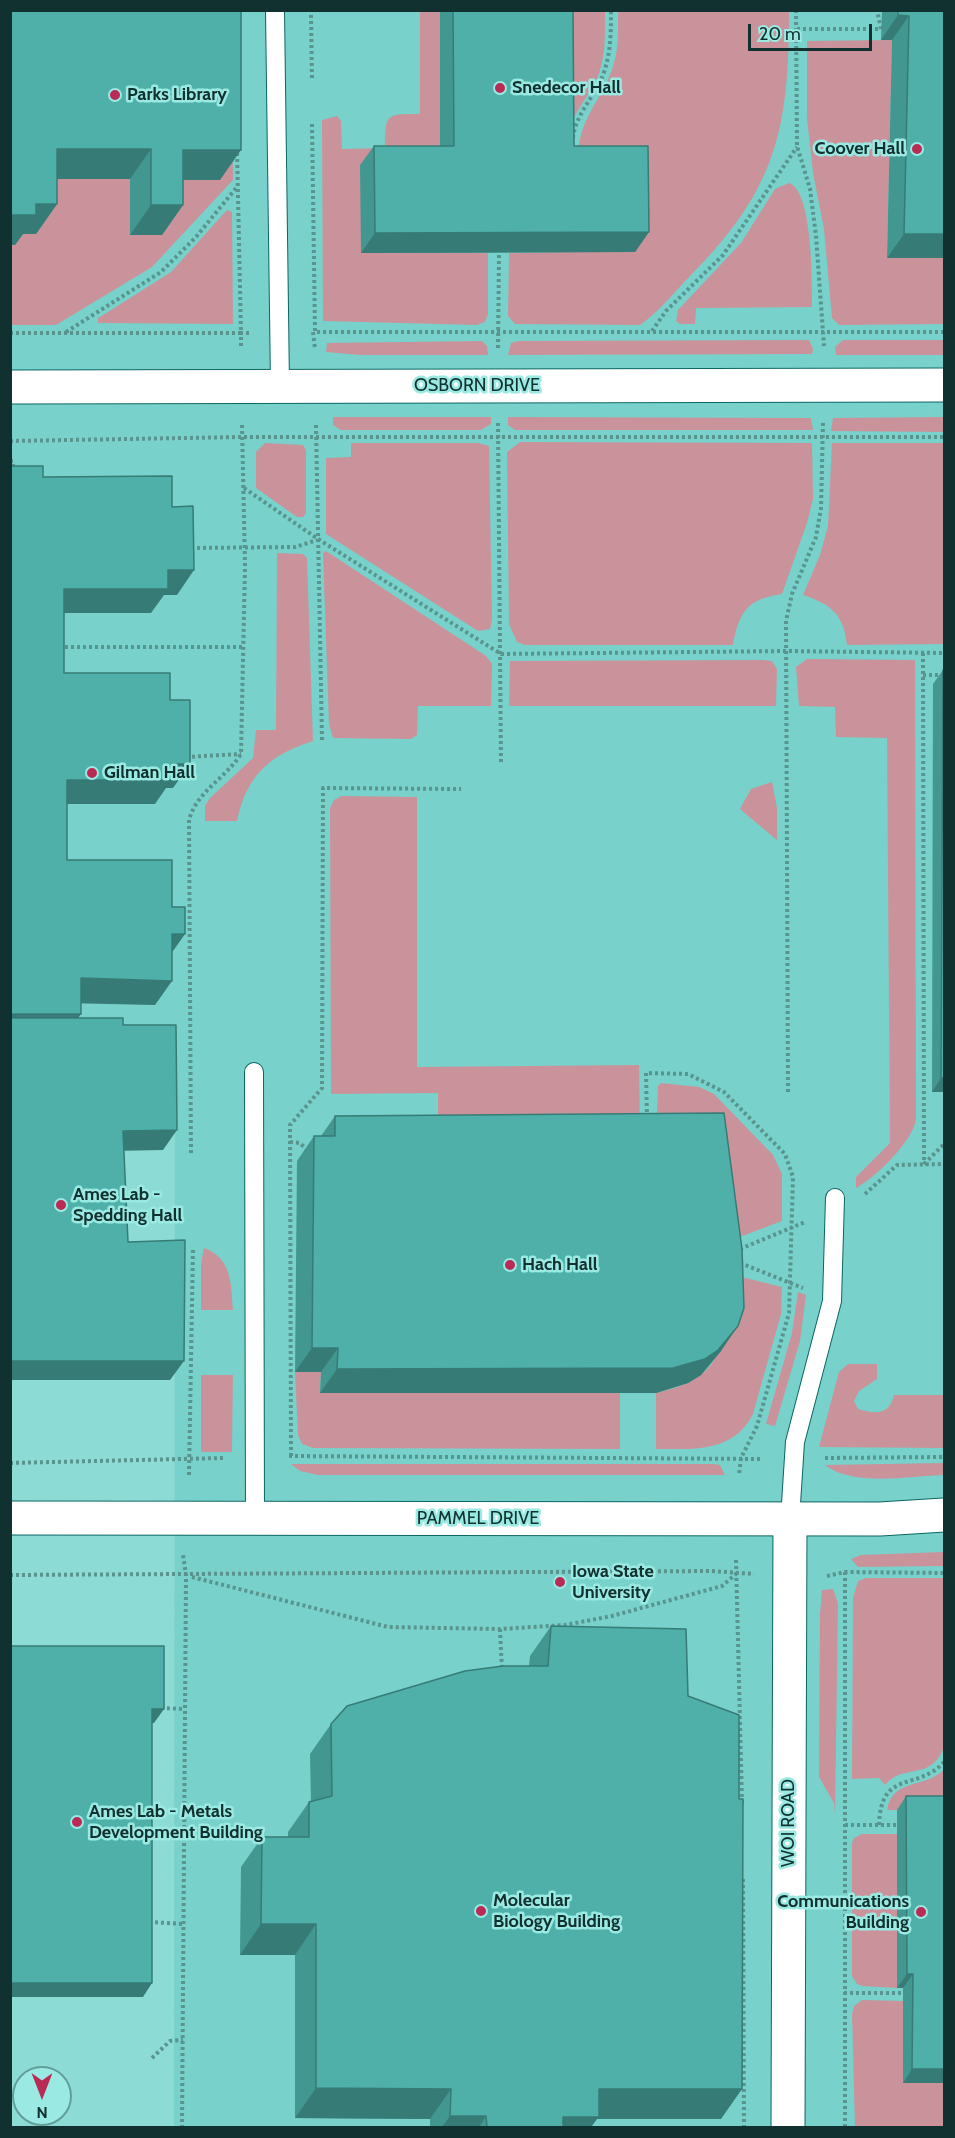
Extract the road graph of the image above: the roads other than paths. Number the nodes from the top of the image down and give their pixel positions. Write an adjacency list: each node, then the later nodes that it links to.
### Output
1 (275, 10): 3 (lane)
2 (945, 385): 3 (street, OSBORN DRIVE)
3 (280, 386): 4 (street, OSBORN DRIVE)
4 (10, 387)
5 (254, 1072): 9 (lane)
6 (835, 1198): 10 (lane)
7 (945, 1515): 10 (street, PAMMEL DRIVE)
8 (10, 1518): 9 (street, PAMMEL DRIVE)
9 (255, 1519): 10 (street, PAMMEL DRIVE)
10 (790, 1519): 11 (street, WOI ROAD)
11 (788, 2127)

